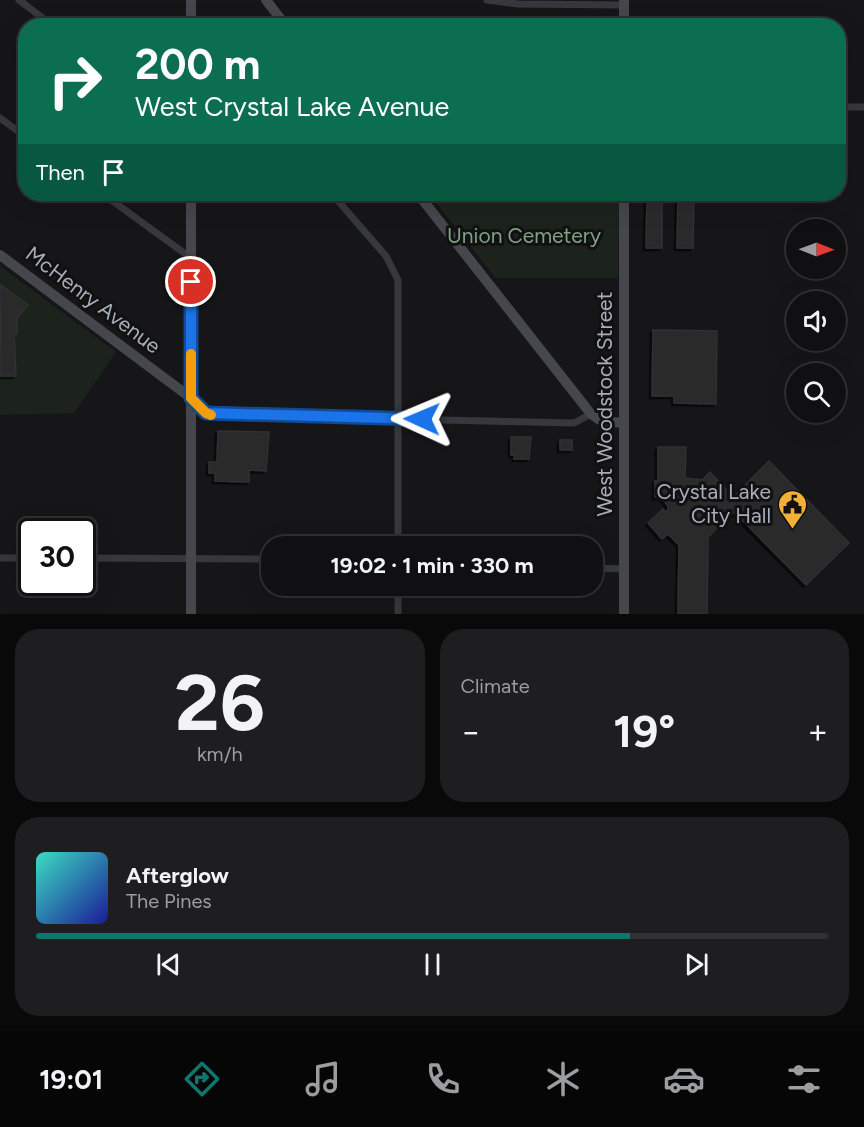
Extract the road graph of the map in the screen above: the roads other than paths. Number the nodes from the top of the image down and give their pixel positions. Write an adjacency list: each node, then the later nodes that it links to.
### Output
1 (19, 0): 6 (street)
2 (191, 0): 7 (street)
3 (266, 0): 8 (street)
4 (487, 0): 5 (street)
5 (624, 2): 9 (street)
6 (43, 18)
7 (191, 18)
8 (280, 18)
9 (624, 18)
10 (846, 107): 11 (street)
11 (864, 107)
12 (0, 118): 13 (street)
13 (18, 131)
14 (112, 201): 20 (street)
15 (191, 201): 20 (street)
16 (338, 201): 23 (street)
17 (424, 201): 22 (street)
18 (624, 201): 24 (street, West Woodstock Street)
19 (0, 255): 21 (street, McHenry Avenue)
20 (190, 258): 21 (street)
21 (191, 398): 23 (street); 29 (street)
22 (591, 414): 23 (street); 24 (street)
23 (399, 418): 25 (street)
24 (624, 423): 32 (street, West Woodstock Street)
25 (398, 536)
26 (0, 558): 27 (street)
27 (18, 558)
28 (96, 558): 29 (street)
29 (191, 558): 30 (street); 34 (street)
30 (261, 560)
31 (603, 568): 32 (street)
32 (624, 569): 36 (street, West Woodstock Street)
33 (398, 596): 35 (street)
34 (191, 614)
35 (398, 614)
36 (624, 614)

